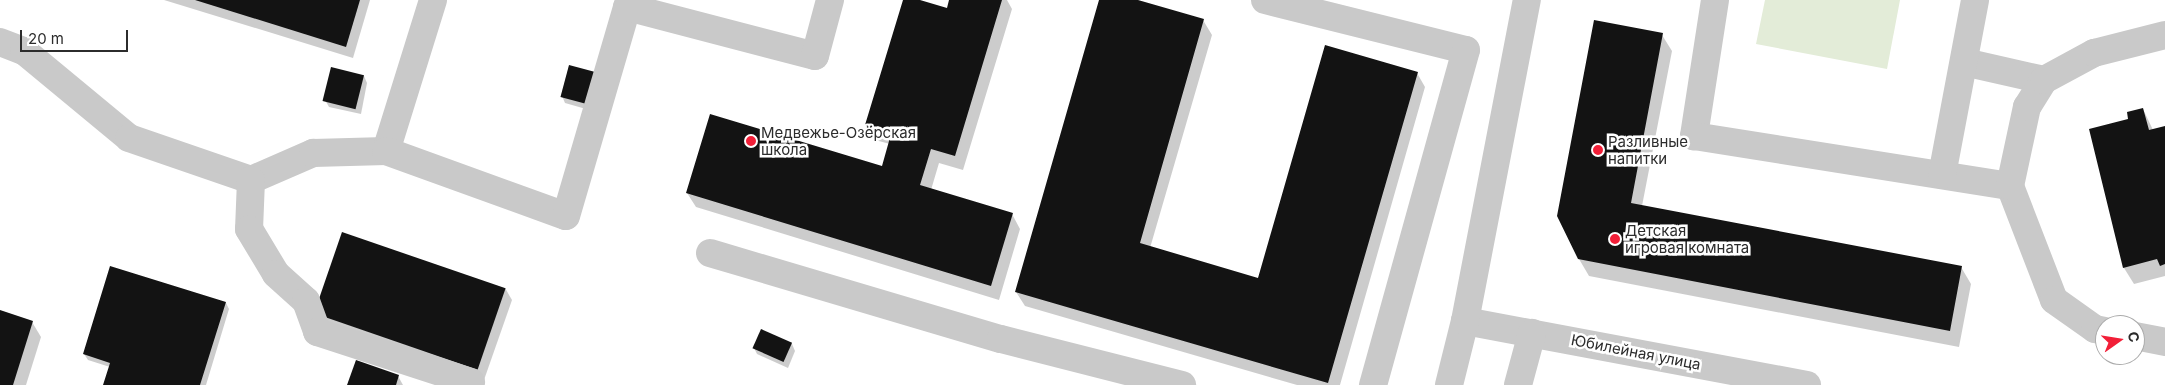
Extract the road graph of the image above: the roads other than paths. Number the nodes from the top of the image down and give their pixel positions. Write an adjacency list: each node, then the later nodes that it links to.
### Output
1 (433, 0): 11 (street)
2 (830, 0): 11 (street)
3 (1265, 0): 23 (street)
4 (1526, 0): 16 (street)
5 (1715, 0): 12 (street)
6 (1975, 0): 9 (street)
7 (2165, 34): 10 (street)
8 (0, 42): 13 (street)
9 (1964, 62): 10 (street); 12 (street)
10 (2044, 80): 14 (street)
11 (386, 151): 13 (street)
12 (1942, 175): 14 (street)
13 (251, 180): 21 (street)
14 (2010, 186): 17 (street)
15 (710, 253): 22 (street)
16 (1465, 321): 18 (street, Юбилейная улица); 24 (street)
17 (2095, 329)
18 (1532, 333): 25 (street); 26 (street, Юбилейная улица)
19 (2145, 338): 20 (street)
20 (2165, 342)
21 (471, 382)
22 (1182, 385)
23 (1373, 385)
24 (1450, 385)
25 (1518, 385)
26 (1807, 385)

